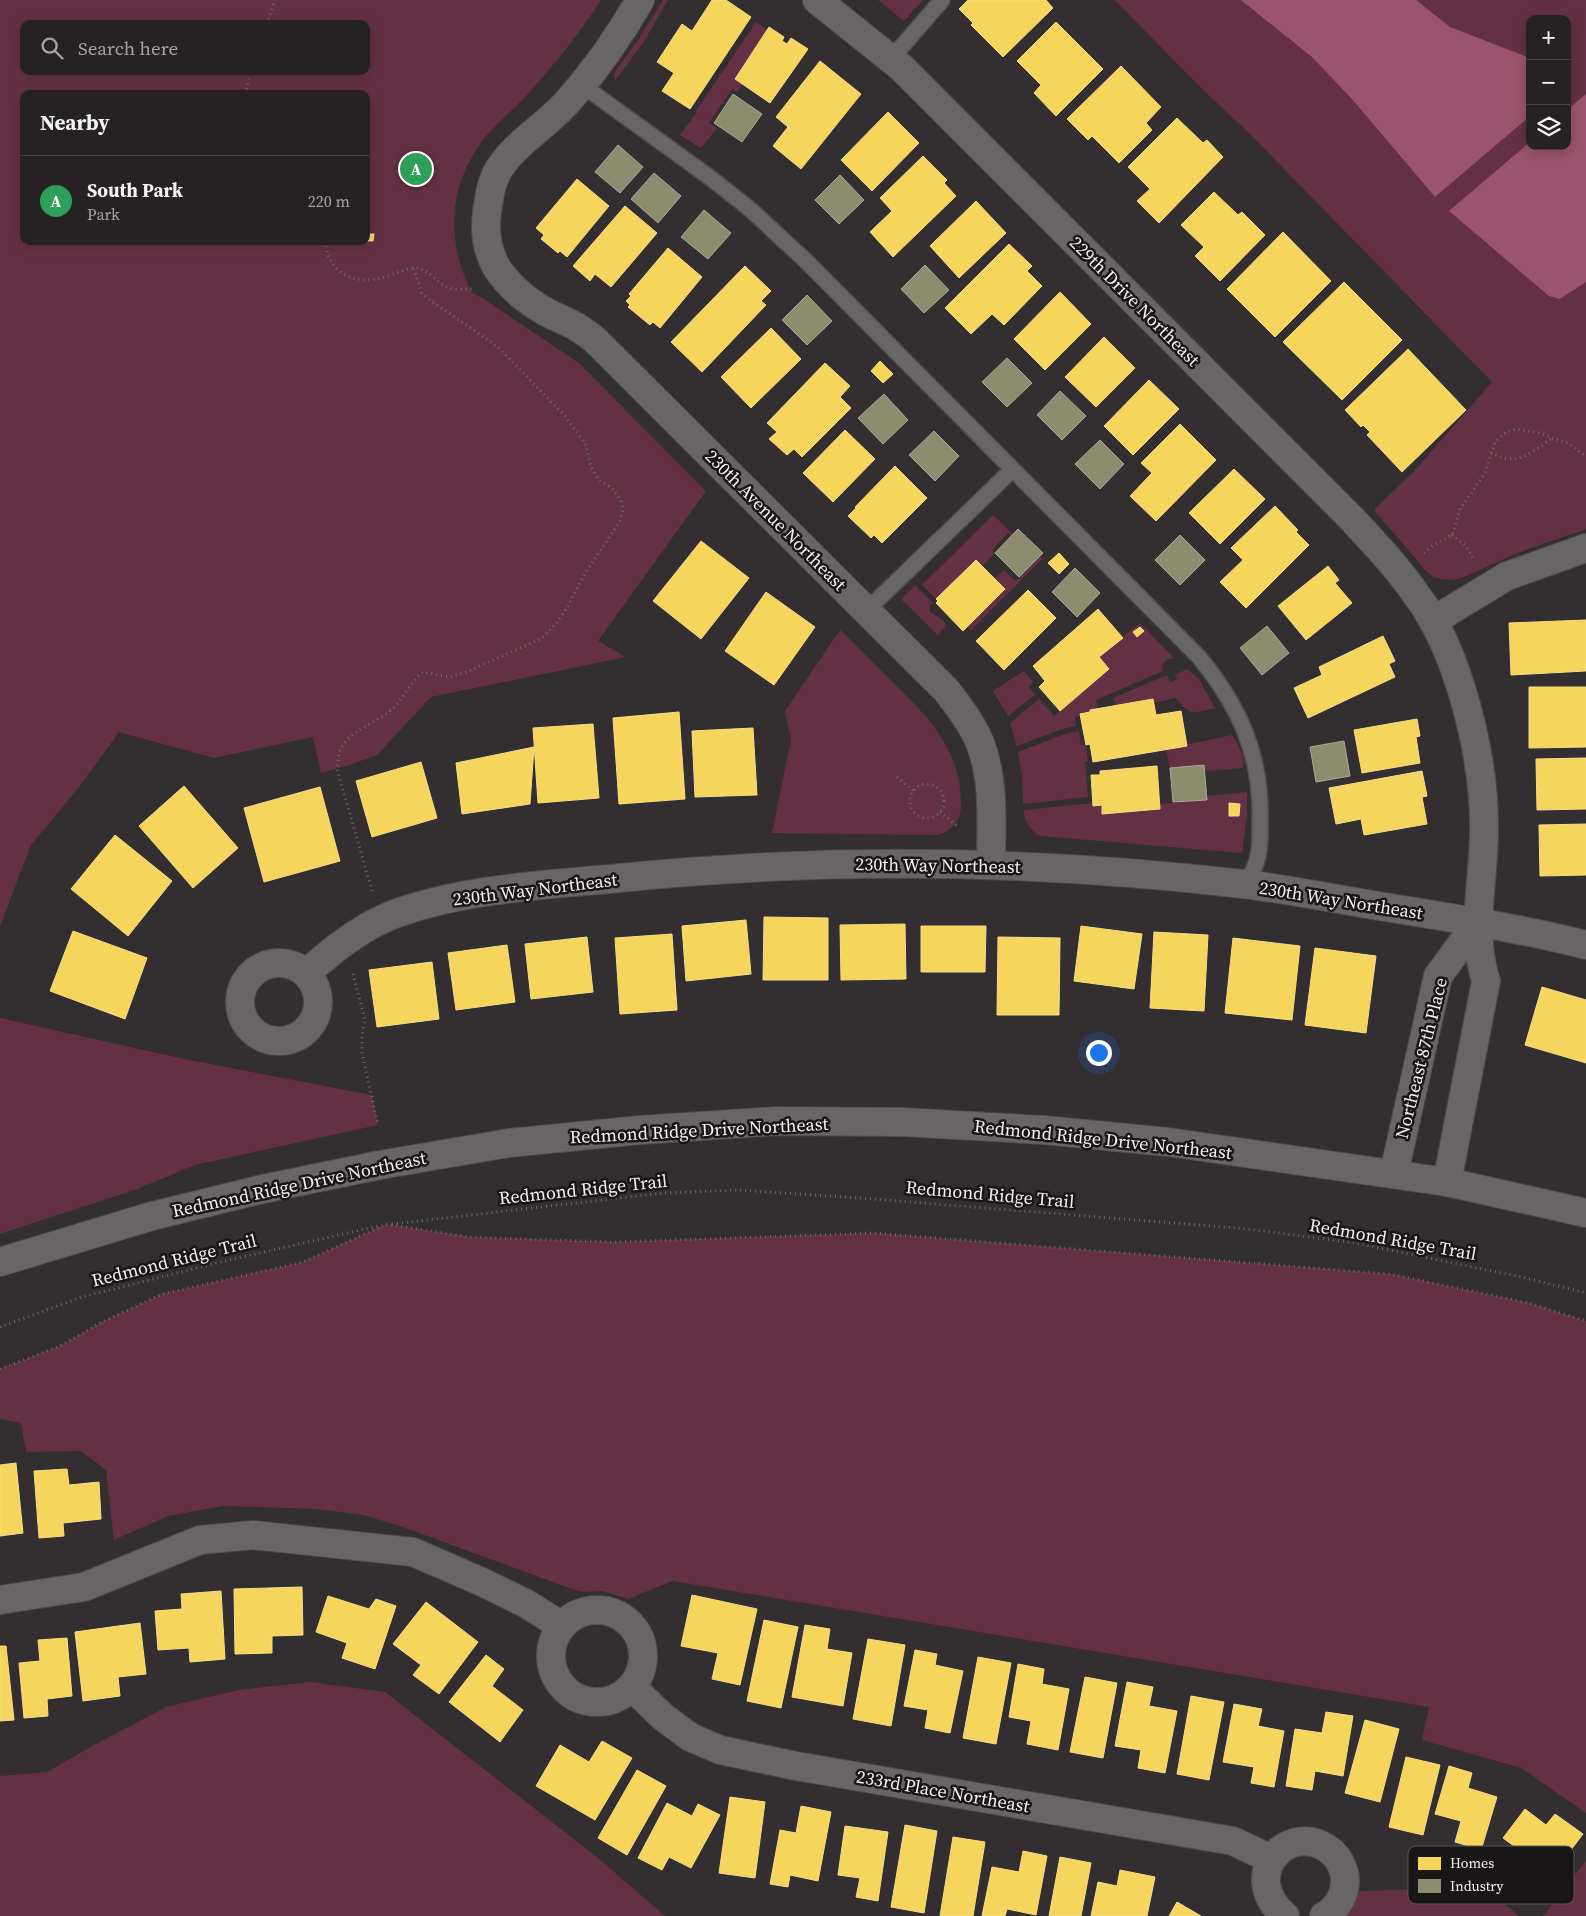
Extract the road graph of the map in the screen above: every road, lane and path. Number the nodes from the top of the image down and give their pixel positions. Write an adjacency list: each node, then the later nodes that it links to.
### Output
1 (276, 0): 5 (path)
2 (640, 0): 8 (street, 230th Avenue Northeast)
3 (817, 0): 6 (street, 229th Drive Northeast)
4 (942, 0): 6 (lane)
5 (269, 20)
6 (891, 59): 22 (street, 229th Drive Northeast)
7 (251, 75): 9 (path)
8 (582, 84): 16 (lane); 21 (street, 230th Avenue Northeast)
9 (247, 90)
10 (326, 245): 11 (path)
11 (413, 267): 12 (path); 29 (path)
12 (475, 289)
13 (1552, 438): 14 (path); 14 (path); 15 (path)
14 (1491, 453): 17 (path)
15 (1586, 456)
16 (1012, 470): 21 (lane); 28 (lane)
17 (1452, 534): 19 (path); 20 (path)
18 (1586, 548): 22 (street)
19 (1424, 553)
20 (1475, 559)
21 (866, 611): 27 (street, 230th Avenue Northeast)
22 (1433, 621): 30 (street)
23 (897, 777): 24 (path)
24 (914, 791): 25 (path); 25 (path)
25 (940, 812): 26 (path)
26 (957, 826)
27 (991, 866): 28 (street, 230th Way Northeast); 32 (street, 230th Way Northeast)
28 (1246, 884): 30 (street, 230th Way Northeast)
29 (373, 895)
30 (1478, 923): 31 (street, 230th Way Northeast); 35 (street, Northeast 87th Place); 36 (street)
31 (1586, 945)
32 (307, 973)
33 (355, 978): 34 (path)
34 (378, 1124)
35 (1394, 1173): 36 (street, Redmond Ridge Drive Northeast); 39 (street, Redmond Ridge Drive Northeast)
36 (1447, 1182): 37 (street, Redmond Ridge Drive Northeast)
37 (1586, 1213)
38 (386, 1224): 40 (path, Redmond Ridge Trail); 41 (path, Redmond Ridge Trail); 42 (path, Redmond Ridge Trail); 43 (path, Redmond Ridge Trail)
39 (0, 1262)
40 (1586, 1293)
41 (1586, 1321)
42 (0, 1327)
43 (0, 1369)
44 (0, 1600): 45 (street)
45 (562, 1626): 46 (street); 46 (street)
46 (632, 1687): 47 (street, 233rd Place Northeast)
47 (1271, 1859): 48 (street); 49 (street)
48 (1284, 1916)
49 (1324, 1916)

